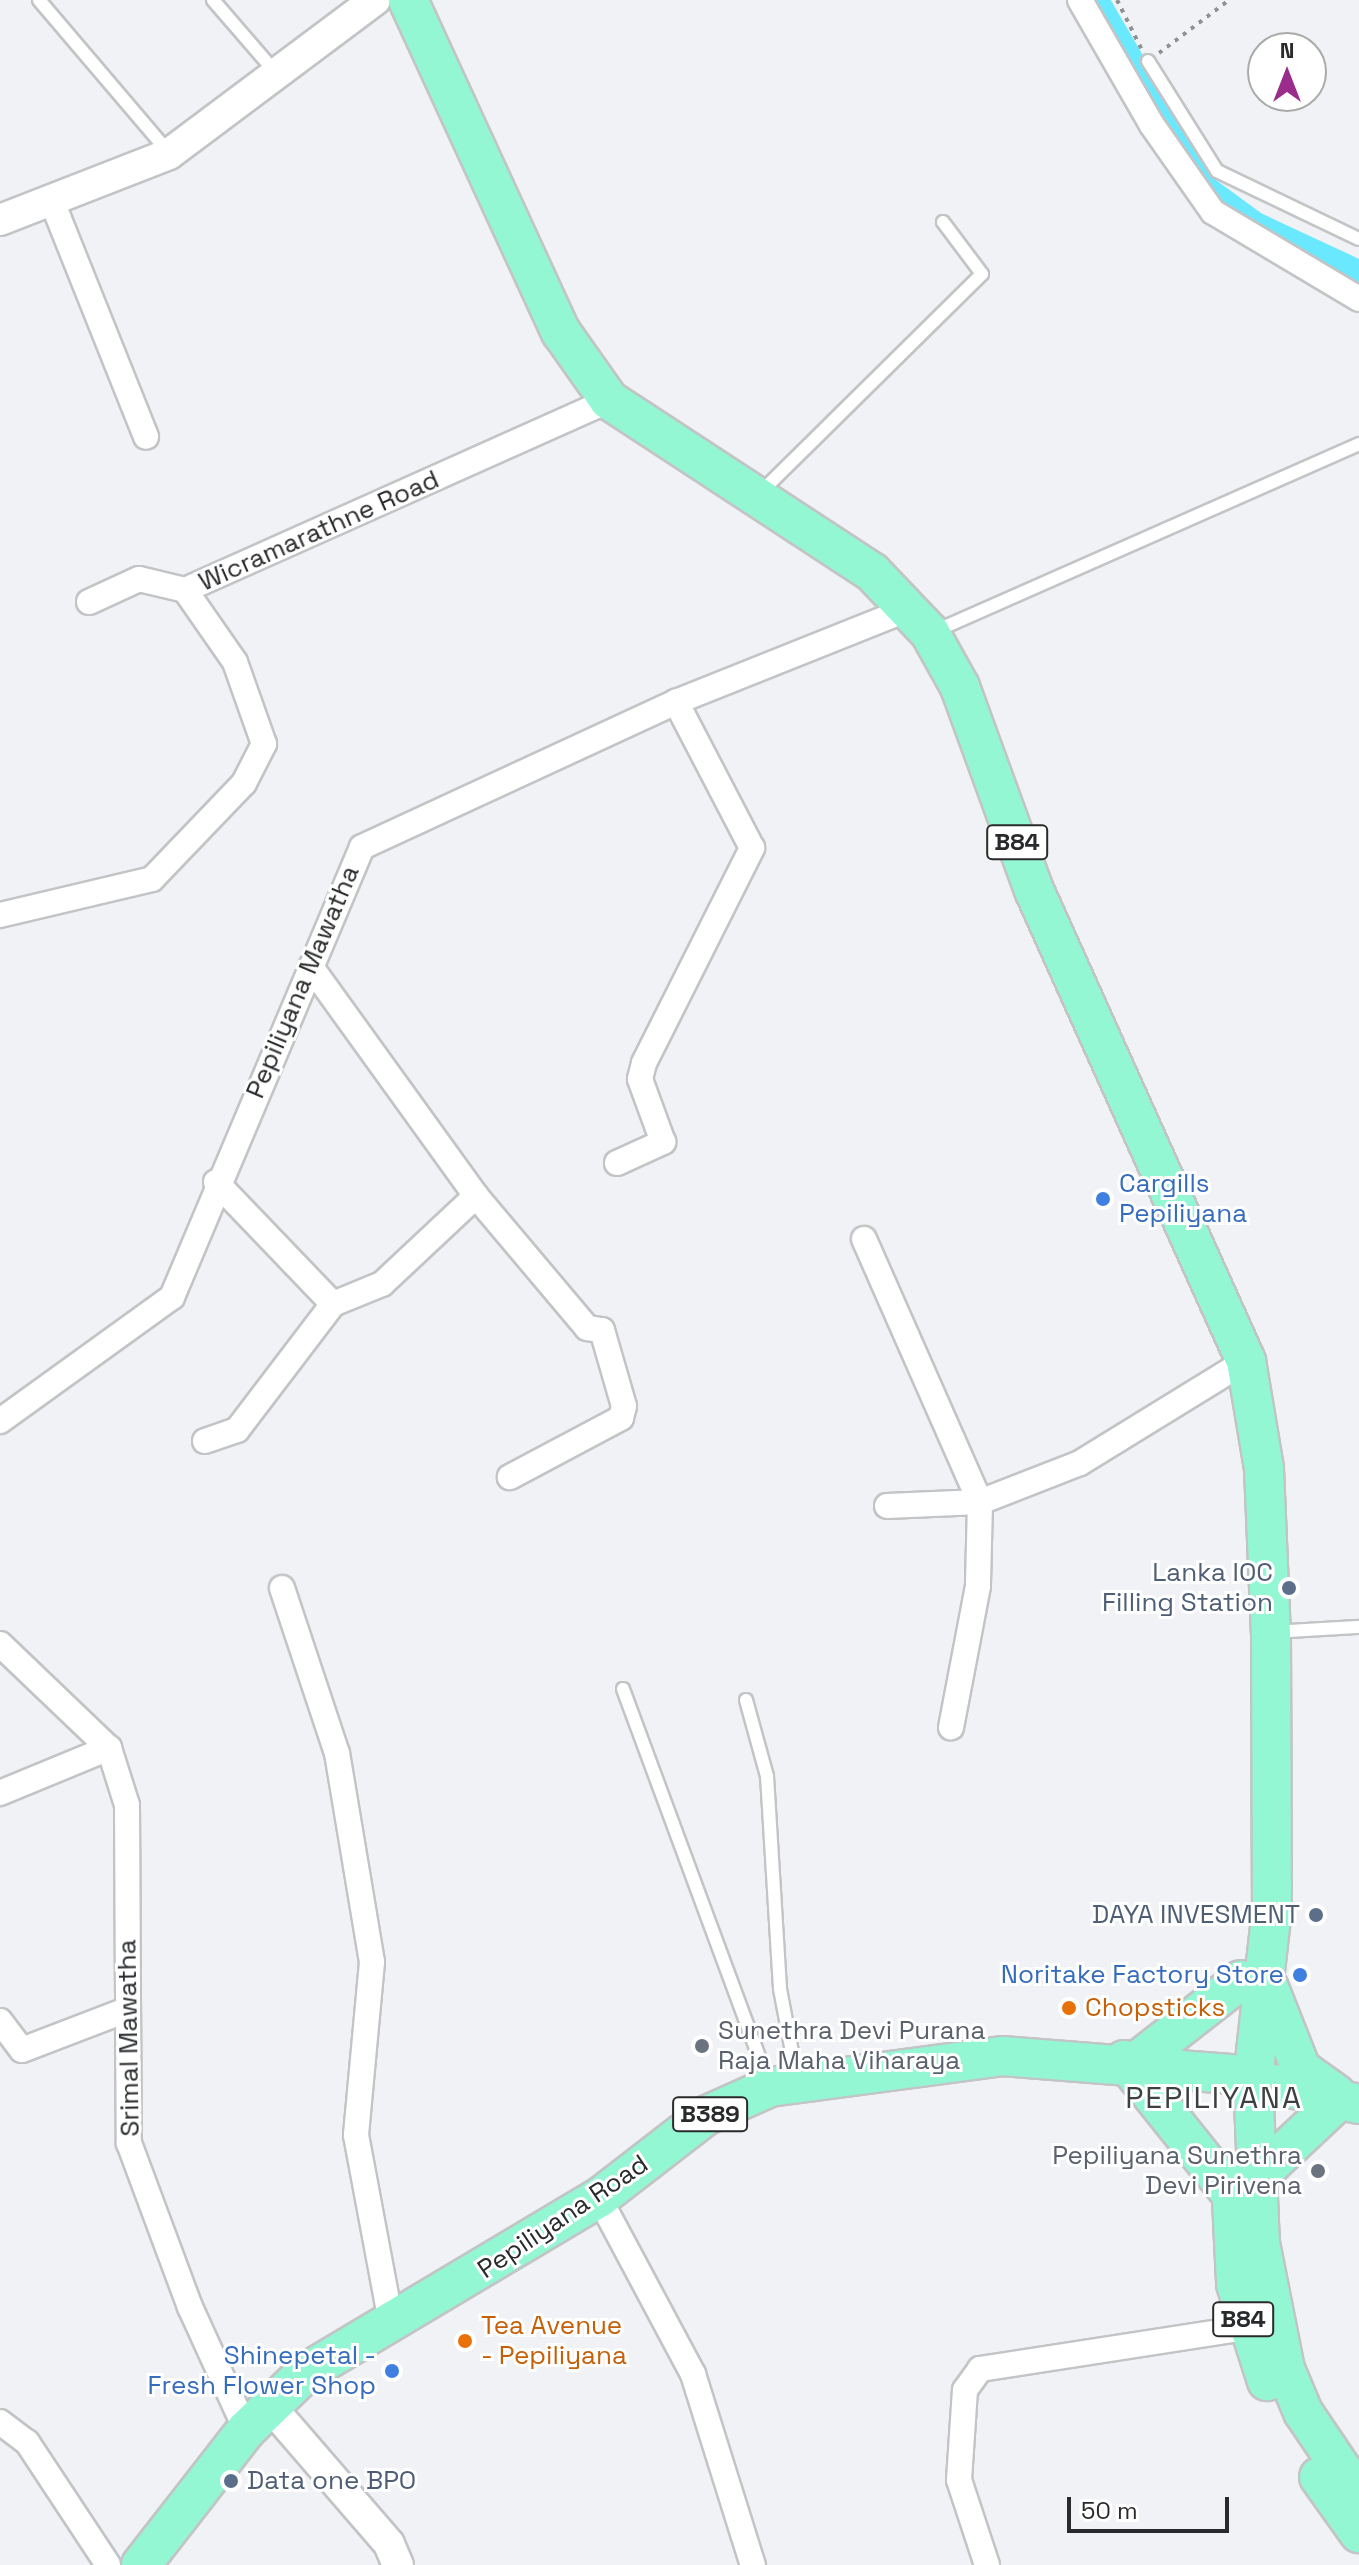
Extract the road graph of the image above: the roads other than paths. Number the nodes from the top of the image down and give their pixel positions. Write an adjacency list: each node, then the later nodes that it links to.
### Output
1 (39, 0): 8 (lane)
2 (213, 0): 7 (lane)
3 (375, 0): 7 (street)
4 (408, 0): 14 (main road, B84)
5 (1080, 0): 13 (street)
6 (1148, 61): 12 (lane)
7 (278, 75): 8 (street)
8 (169, 154): 9 (street)
9 (51, 199): 10 (street); 15 (street)
10 (0, 220)
11 (943, 222): 17 (lane)
12 (1359, 239)
13 (1359, 299)
14 (609, 400): 17 (main road, B84); 18 (street, Wicramarathne Road)
15 (146, 437)
16 (1359, 444): 20 (lane)
17 (753, 500): 20 (main road, B84)
18 (185, 590): 19 (street); 22 (street, Wicramarathne Road)
19 (89, 602)
20 (920, 620): 21 (street, Pepiliyana Mawatha); 29 (main road, B84)
21 (676, 702): 23 (street, Pepiliyana Mawatha); 24 (street)
22 (0, 915)
23 (311, 967): 25 (street, Pepiliyana Mawatha); 26 (street)
24 (617, 1163)
25 (216, 1182): 28 (street); 30 (street, Pepiliyana Mawatha)
26 (476, 1196): 28 (street); 32 (street)
27 (864, 1239): 33 (street)
28 (333, 1304): 31 (street)
29 (1246, 1361): 33 (street); 37 (main road, B84)
30 (0, 1421)
31 (205, 1441)
32 (510, 1477)
33 (980, 1502): 34 (street); 41 (street)
34 (887, 1506)
35 (282, 1588): 53 (street)
36 (1359, 1627): 37 (lane)
37 (1271, 1633): 44 (main road, B84)
38 (0, 1644): 42 (street, Srimal Mawatha)
39 (623, 1689): 49 (lane)
40 (746, 1700): 49 (lane)
41 (951, 1727)
42 (109, 1748): 43 (street); 45 (street, Srimal Mawatha)
43 (0, 1793)
44 (1253, 1977): 47 (main road); 48 (main road, B84); 50 (main road)
45 (126, 2010): 46 (street); 55 (street, Srimal Mawatha)
46 (0, 2021)
47 (1130, 2061): 48 (main road, Pepiliyana Road / B389); 49 (main road, Pepiliyana Road / B389); 51 (main road)
48 (1242, 2076): 50 (main road, Pepiliyana Road / B389); 51 (main road, B84)
49 (784, 2082): 52 (main road, Pepiliyana Road / B389)
50 (1348, 2102): 51 (main road)
51 (1244, 2187): 54 (main road, B84); 57 (main road, B84)
52 (599, 2198): 53 (main road, Pepiliyana Road / B389); 62 (street)
53 (391, 2322): 55 (main road, Pepiliyana Road / B389)
54 (1244, 2328): 58 (main road, B84); 63 (street)
55 (258, 2418): 60 (main road, Pepiliyana Road / B389); 61 (street)
56 (0, 2422): 59 (street)
57 (1359, 2495)
58 (1359, 2533)
59 (108, 2565)
60 (141, 2565)
61 (398, 2565)
62 (753, 2565)
63 (987, 2565)

